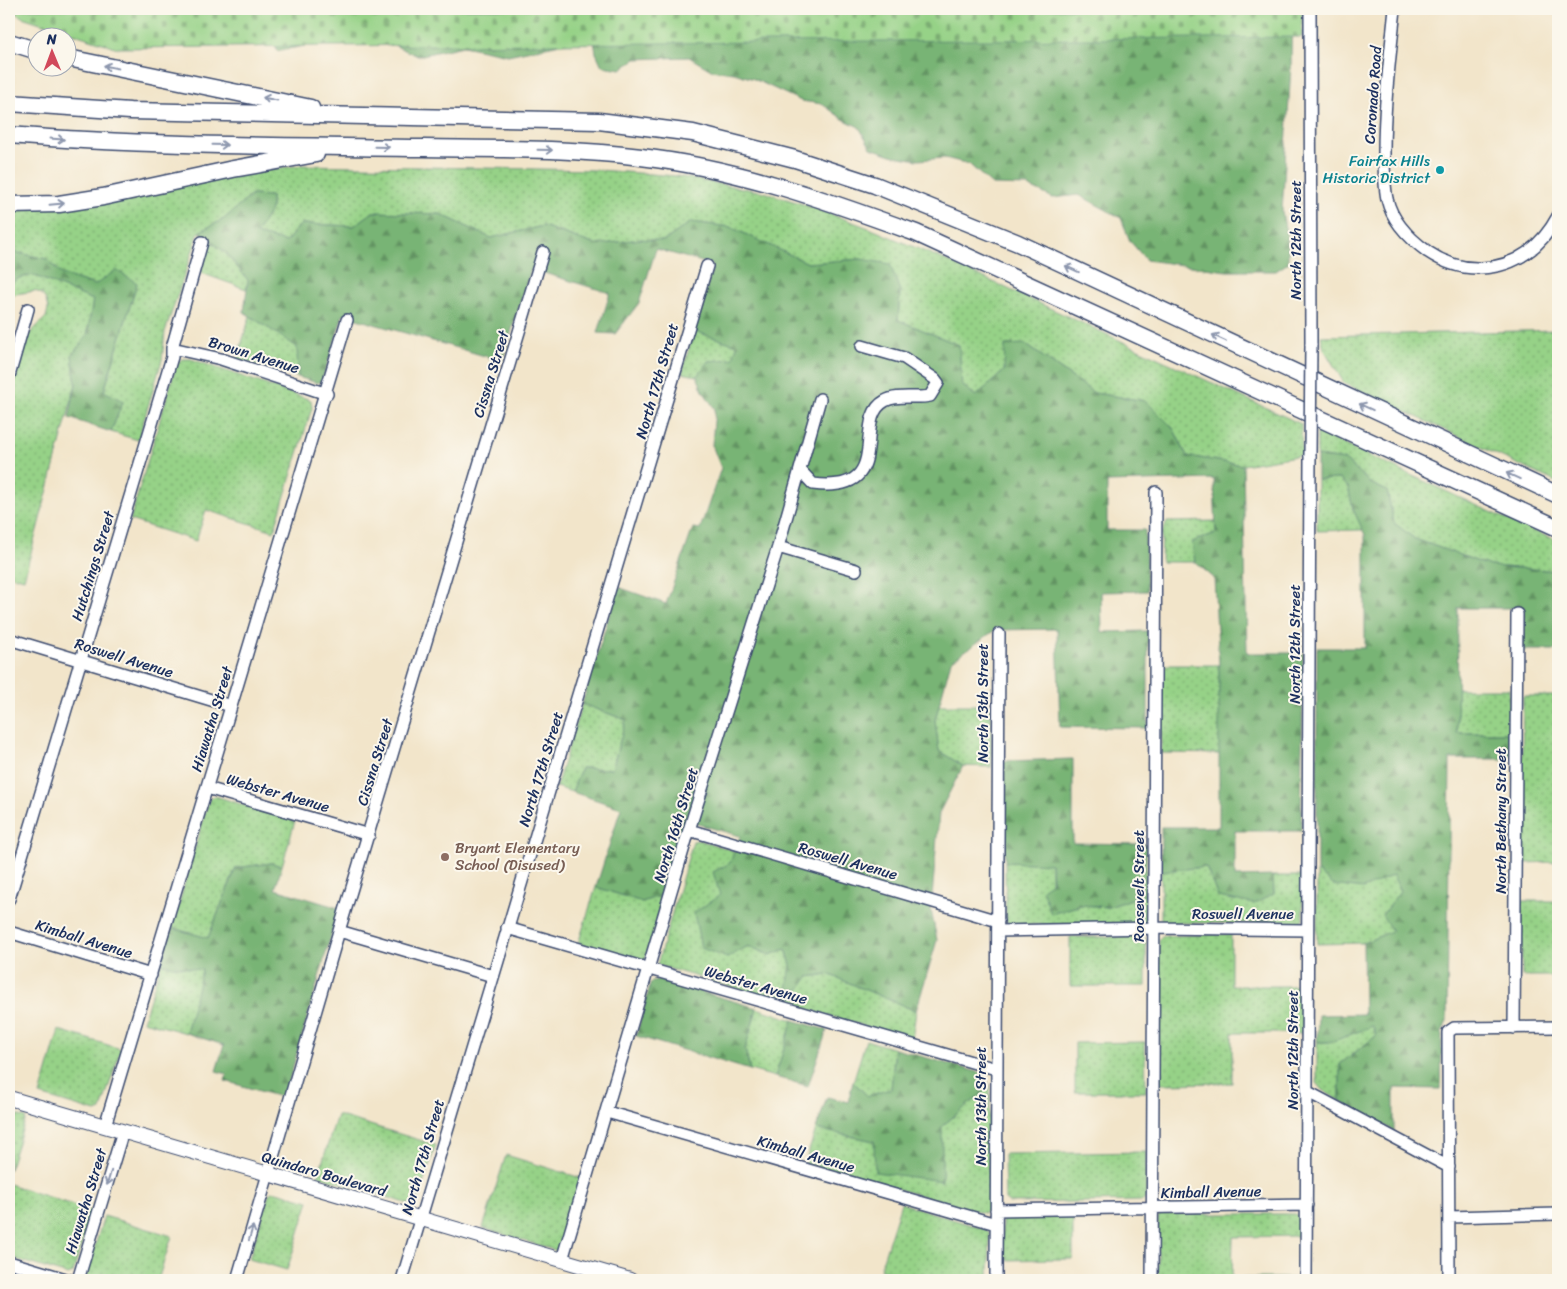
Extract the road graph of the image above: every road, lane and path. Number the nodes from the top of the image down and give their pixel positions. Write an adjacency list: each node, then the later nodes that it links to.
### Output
1 (1310, 9): 40 (street, North 12th Street, bridge)
2 (1396, 9): 11 (street, Coronado Road)
3 (9, 42): 4 (highway)
4 (28, 48)
5 (78, 60): 7 (highway, one-way to 5)
6 (9, 103): 7 (highway)
7 (352, 116): 24 (highway, one-way to 7)
8 (9, 135): 9 (highway, one-way to 9)
9 (353, 147): 10 (highway, one-way to 9); 25 (highway, one-way to 25)
10 (9, 205)
11 (1558, 216)
12 (202, 242): 18 (street, Hutchings Street)
13 (543, 252): 35 (street, Cissna Street)
14 (707, 266): 38 (street, North 17th Street)
15 (28, 309): 19 (street)
16 (347, 320): 20 (street, Hiawatha Street)
17 (862, 346): 22 (street)
18 (172, 348): 20 (street, Brown Avenue); 31 (street, Hutchings Street)
19 (9, 376)
20 (327, 394): 32 (street, Hiawatha Street)
21 (820, 399): 22 (street, North 16th Street)
22 (800, 470): 26 (street, North 16th Street)
23 (1156, 492): 39 (street, Roosevelt Street)
24 (1558, 495)
25 (1558, 528)
26 (778, 547): 27 (street); 34 (street, North 16th Street)
27 (856, 570)
28 (1517, 614): 47 (street, North Bethany Street)
29 (999, 634): 37 (street, North 13th Street)
30 (9, 639): 31 (street, Roswell Avenue)
31 (80, 660): 32 (street, Roswell Avenue); 36 (street, Hutchings Street)
32 (231, 706): 33 (street, Hiawatha Street)
33 (207, 788): 35 (street, Webster Avenue); 44 (street, Hiawatha Street)
34 (689, 830): 37 (street, Roswell Avenue); 43 (street, North 16th Street)
35 (369, 835): 41 (street, Cissna Street)
36 (9, 899)
37 (998, 926): 39 (street, Roswell Avenue); 48 (street, North 13th Street)
38 (507, 928): 43 (street, Webster Avenue); 45 (street, North 17th Street)
39 (1153, 928): 40 (street, Roswell Avenue); 57 (street, Roosevelt Street)
40 (1307, 930): 49 (street, North 12th Street)
41 (339, 931): 45 (street); 55 (street, Cissna Street)
42 (9, 932): 44 (street, Kimball Avenue)
43 (649, 970): 48 (street, Webster Avenue); 51 (street, North 16th Street)
44 (151, 975): 52 (street, Hiawatha Street)
45 (493, 976): 61 (street, North 17th Street)
46 (1558, 1027): 47 (street)
47 (1514, 1028): 54 (street)
48 (996, 1069): 58 (street, North 13th Street)
49 (1308, 1092): 54 (street); 56 (street, North 12th Street)
50 (9, 1098): 52 (main road, Quindaro Boulevard)
51 (607, 1112): 62 (street, Kimball Avenue); 63 (street, North 16th Street)
52 (105, 1126): 53 (main road, Quindaro Boulevard)
53 (123, 1131): 55 (main road, Quindaro Boulevard); 66 (street, Hiawatha Street, one-way to 66)
54 (1448, 1167): 60 (street)
55 (268, 1174): 61 (main road, Quindaro Boulevard); 67 (street, Cissna Street, one-way to 55)
56 (1306, 1205): 57 (street, Kimball Avenue); 72 (street, North 12th Street)
57 (1152, 1207): 58 (street, Kimball Avenue); 71 (street, Roosevelt Street)
58 (996, 1210): 62 (street, North 13th Street)
59 (1558, 1214): 60 (street)
60 (1449, 1217): 73 (street)
61 (421, 1219): 63 (main road, Quindaro Boulevard); 68 (street, North 17th Street)
62 (996, 1224): 70 (street, North 13th Street)
63 (562, 1260): 69 (main road, Quindaro Boulevard)
64 (9, 1262): 65 (street)
65 (69, 1280)
66 (78, 1280)
67 (237, 1280)
68 (402, 1280)
69 (630, 1280)
70 (996, 1280)
71 (1152, 1280)
72 (1306, 1280)
73 (1449, 1280)

